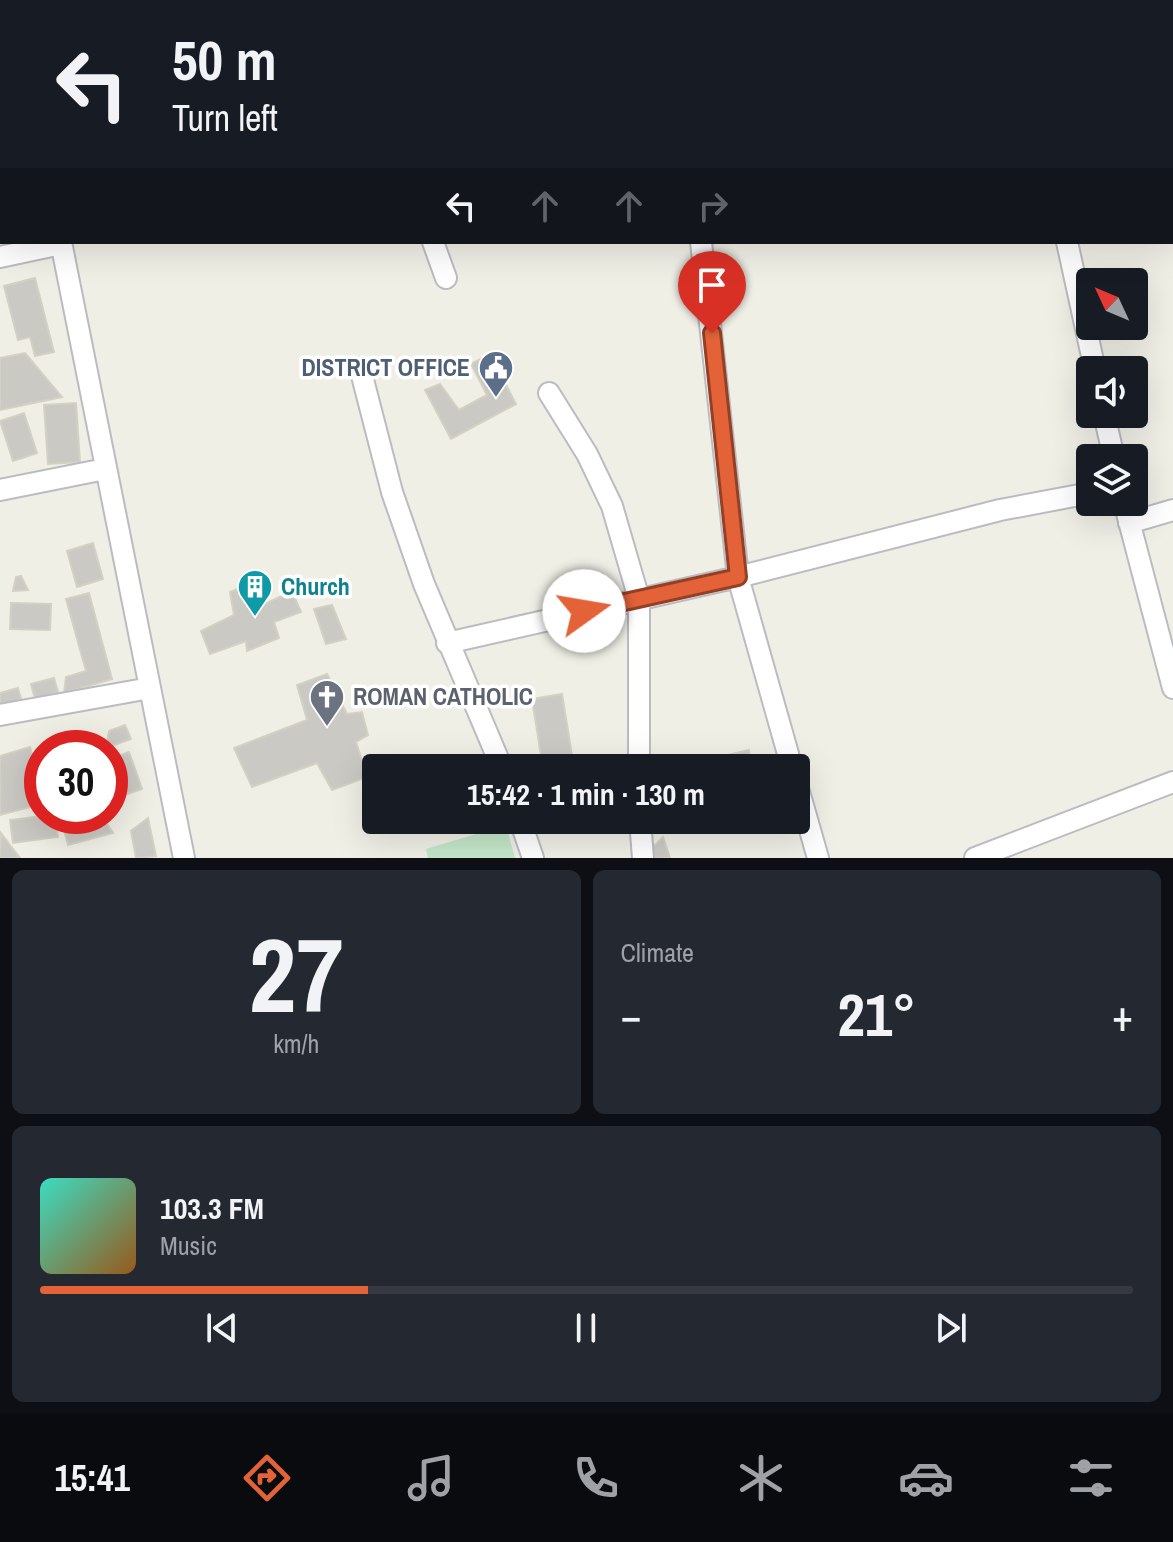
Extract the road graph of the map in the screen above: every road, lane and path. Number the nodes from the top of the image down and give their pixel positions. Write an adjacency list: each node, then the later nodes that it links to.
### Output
1 (57, 244): 6 (street)
2 (61, 244): 11 (street)
3 (434, 244): 7 (street)
4 (701, 244): 17 (street)
5 (1067, 244): 8 (street)
6 (0, 257)
7 (446, 278)
8 (1092, 356)
9 (360, 368): 19 (street)
10 (549, 393): 18 (street)
11 (105, 469): 12 (street); 20 (street)
12 (0, 490)
13 (1076, 496): 17 (street)
14 (1173, 510): 16 (street)
15 (1127, 516): 16 (street)
16 (1129, 523): 21 (street)
17 (738, 577): 18 (street); 25 (street)
18 (639, 599): 19 (street); 24 (street)
19 (447, 643): 23 (street)
20 (150, 688): 22 (street); 30 (street)
21 (1173, 688)
22 (0, 715)
23 (496, 754)
24 (639, 754)
25 (788, 754)
26 (1173, 782): 34 (street)
27 (810, 830): 33 (street)
28 (525, 834): 31 (street)
29 (641, 834): 32 (street)
30 (184, 858)
31 (533, 858)
32 (643, 858)
33 (818, 858)
34 (975, 858)

